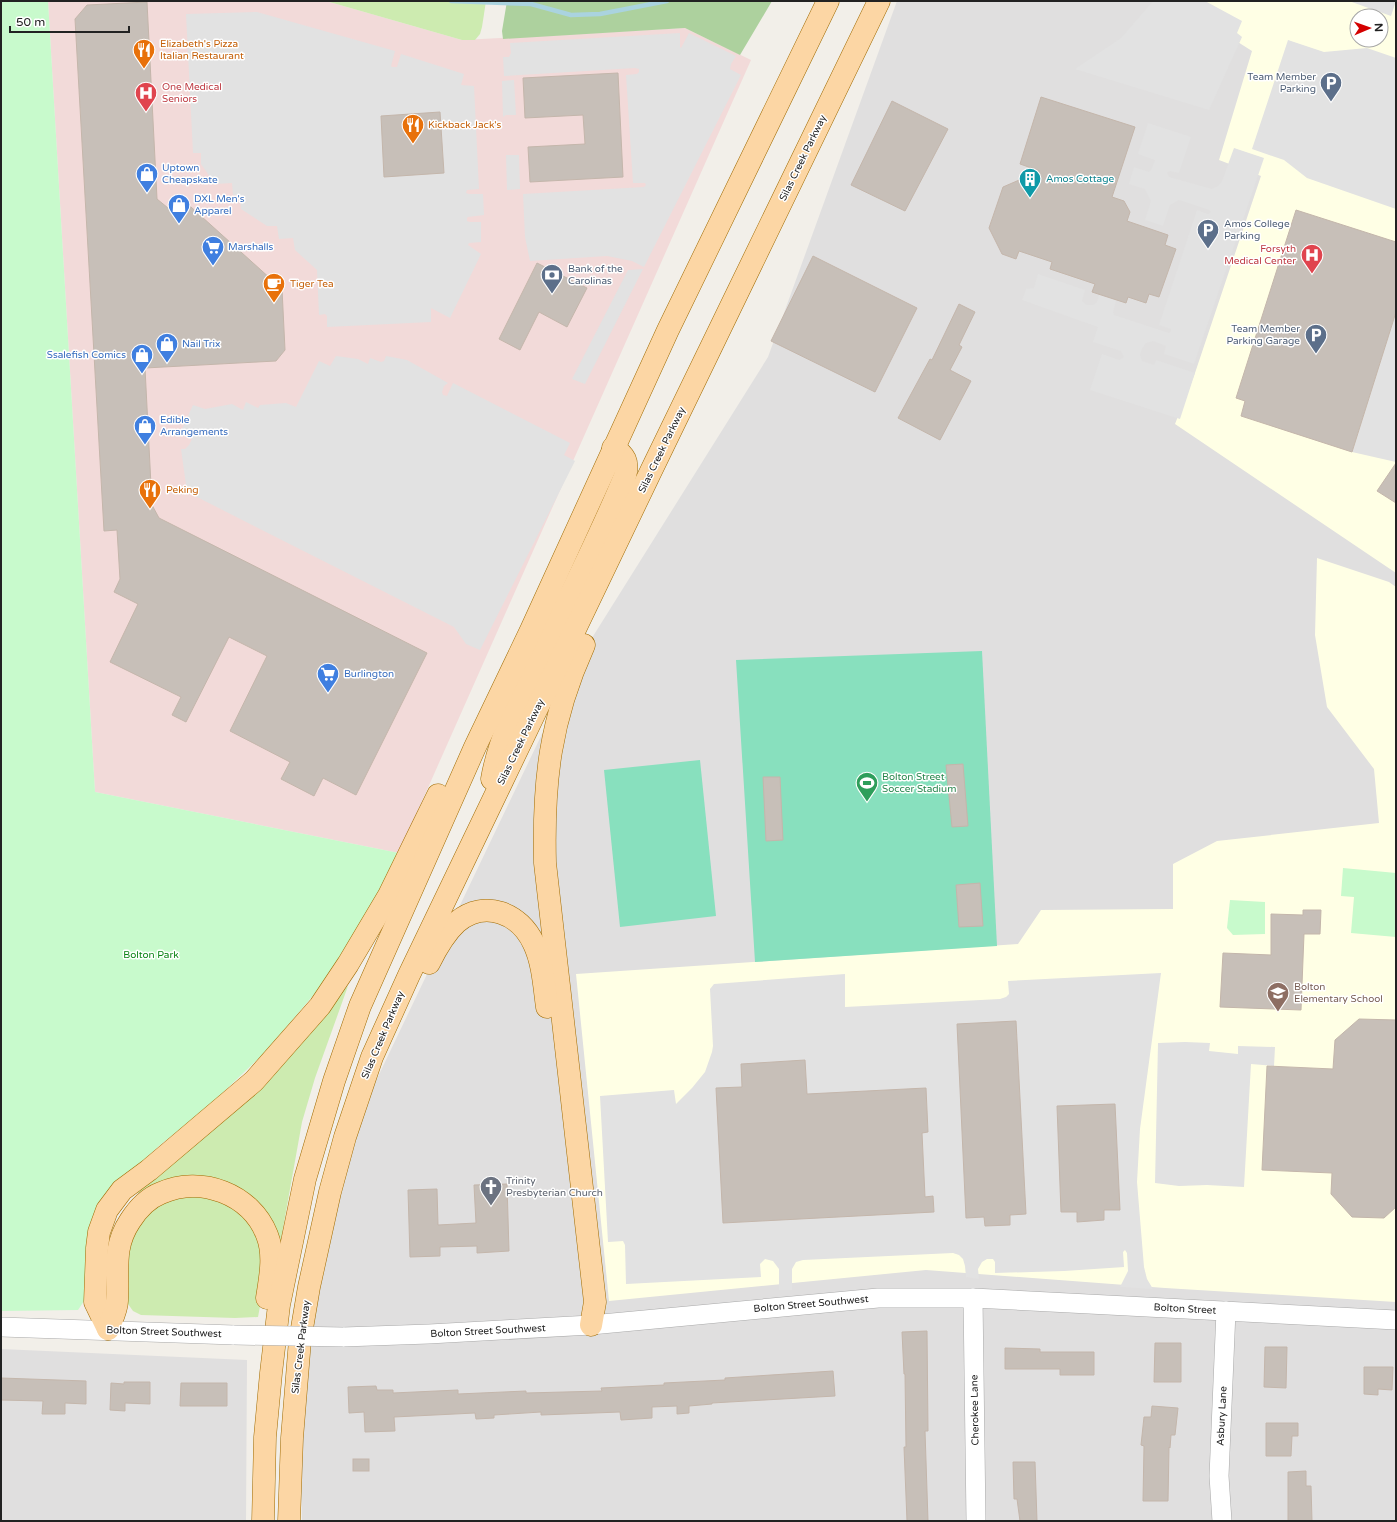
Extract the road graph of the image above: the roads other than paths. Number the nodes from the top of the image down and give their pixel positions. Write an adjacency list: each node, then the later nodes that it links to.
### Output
1 (828, 1): 3 (main road)
2 (879, 1): 4 (main road, Silas Creek Parkway)
3 (613, 448): 5 (main road); 6 (main road)
4 (629, 519): 6 (main road, Silas Creek Parkway); 11 (main road)
5 (475, 746): 13 (main road); 14 (main road)
6 (486, 814): 7 (main road, Silas Creek Parkway)
7 (372, 1057): 11 (main road); 16 (main road, Silas Creek Parkway)
8 (974, 1298): 9 (street, Bolton Street); 11 (street, Bolton Street Southwest); 17 (street, Cherokee Lane)
9 (1226, 1311): 10 (street, Bolton Street); 18 (street, Asbury Lane)
10 (1396, 1320)
11 (591, 1325): 13 (street, Bolton Street Southwest, bridge)
12 (1, 1327): 13 (street, Bolton Street Southwest)
13 (108, 1329): 14 (main road)
14 (265, 1437): 15 (main road)
15 (263, 1521)
16 (289, 1521)
17 (976, 1521)
18 (1222, 1521)

